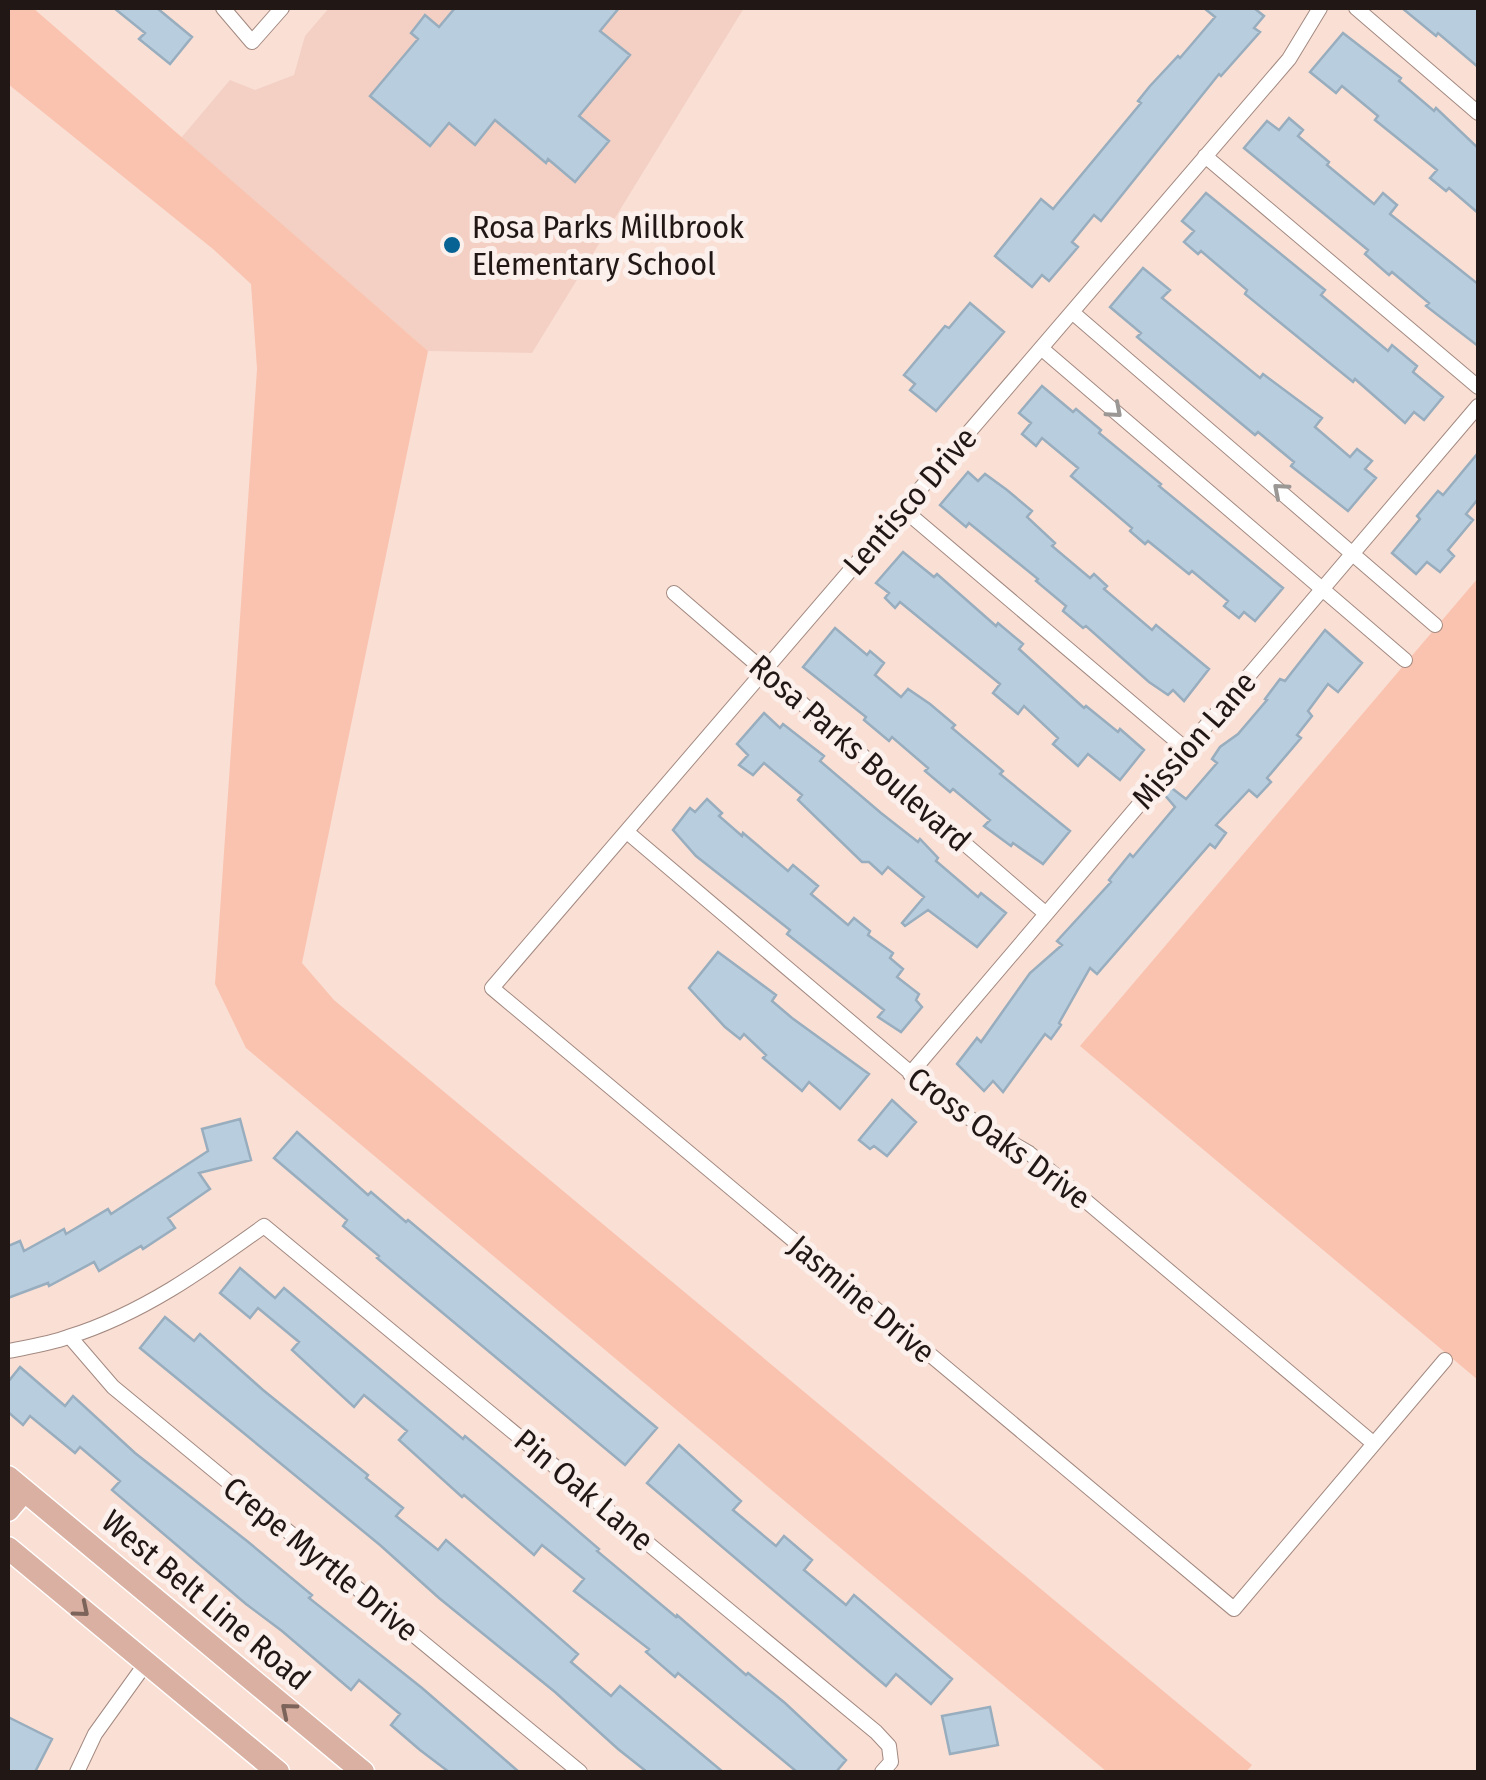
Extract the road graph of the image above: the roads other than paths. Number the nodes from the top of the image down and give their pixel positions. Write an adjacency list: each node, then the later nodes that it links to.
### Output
1 (223, 8): 2 (street)
2 (282, 8)
3 (1320, 8): 6 (street, Lentisco Drive)
4 (1356, 8): 5 (street)
5 (1478, 112)
6 (1205, 156): 7 (street, Lentisco Drive); 9 (street)
7 (1072, 312): 8 (street, Lentisco Drive); 12 (street, one-way to 7)
8 (1041, 348): 11 (street, Lentisco Drive); 13 (street, one-way to 13)
9 (1478, 386)
10 (1478, 406): 12 (street, Mission Lane)
11 (903, 509): 17 (street, Lentisco Drive); 18 (street)
12 (1354, 554): 13 (street, Mission Lane); 15 (street)
13 (1322, 590): 16 (street); 18 (street, Mission Lane)
14 (674, 593): 17 (street, Rosa Parks Boulevard)
15 (1435, 624)
16 (1405, 660)
17 (764, 671): 19 (street, Lentisco Drive); 20 (street, Rosa Parks Boulevard)
18 (1186, 750): 20 (street, Mission Lane)
19 (627, 832): 21 (street, Lentisco Drive); 22 (street, Cross Oaks Drive)
20 (1045, 913): 22 (street, Mission Lane)
21 (492, 988): 26 (street, Jasmine Drive)
22 (910, 1074): 26 (street, Cross Oaks Drive)
23 (70, 1337): 24 (street); 31 (street, Pin Oak Lane); 35 (street, Crepe Myrtle Drive)
24 (8, 1351)
25 (1445, 1360): 26 (street)
26 (1373, 1443)
27 (16, 1484): 28 (main road); 34 (main road, West Belt Line Road, one-way to 27)
28 (8, 1510)
29 (8, 1548): 30 (main road, one-way to 30)
30 (146, 1663): 32 (street); 33 (main road)
31 (887, 1767)
32 (77, 1772)
33 (278, 1772)
34 (362, 1772)
35 (580, 1772)

